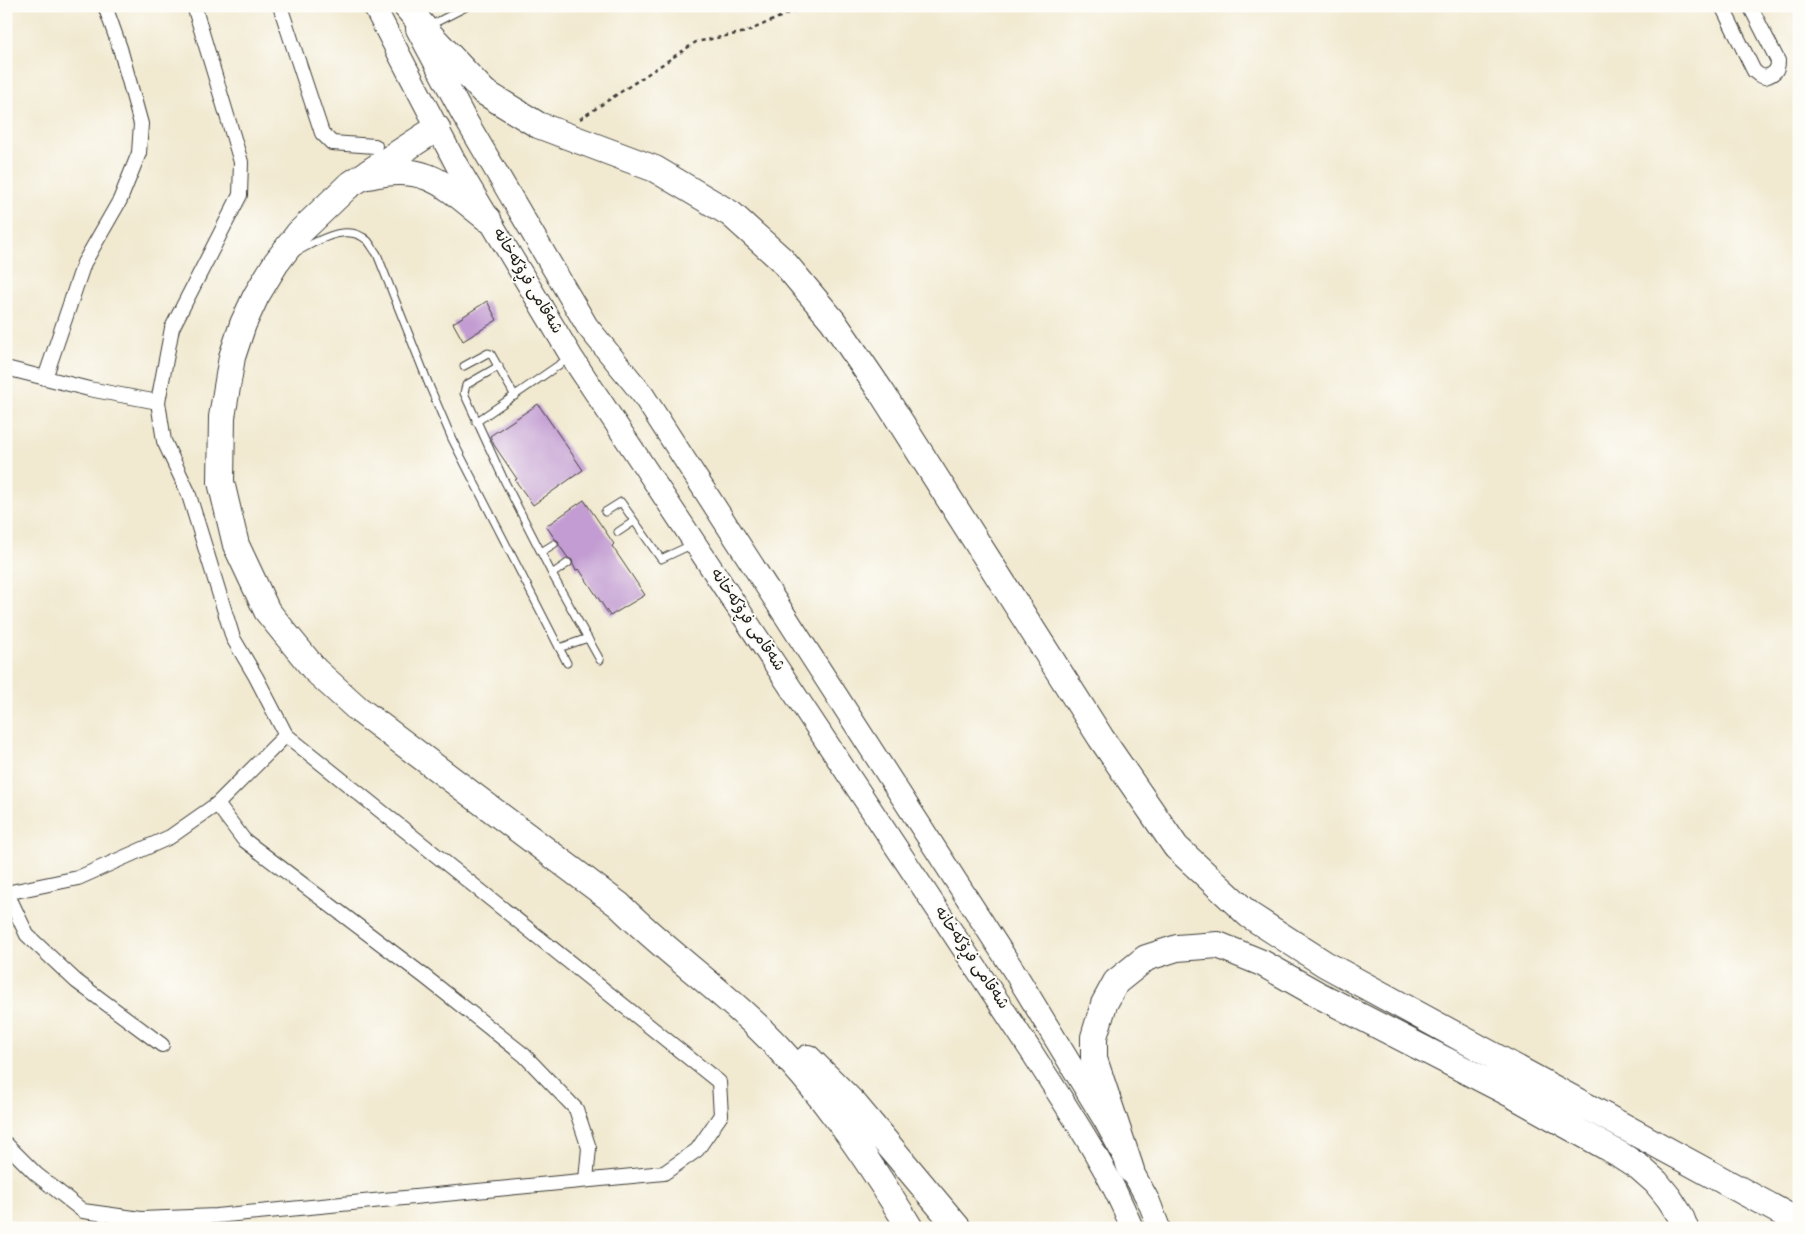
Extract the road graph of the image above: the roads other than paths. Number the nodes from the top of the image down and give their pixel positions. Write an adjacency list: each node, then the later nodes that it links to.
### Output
1 (105, 6): 21 (street)
2 (194, 6): 23 (street)
3 (280, 6): 12 (street)
4 (374, 6): 11 (main road, شەقامی فڕۆکەخانە)
5 (405, 6): 9 (highway); 10 (main road, شەقامی فڕۆکەخانە)
6 (468, 6): 9 (lane)
7 (1722, 6): 8 (street)
8 (1750, 6)
9 (424, 28): 45 (highway)
10 (463, 114): 11 (main road); 16 (main road, شەقامی فڕۆکەخانە)
11 (437, 128): 13 (highway); 14 (main road, شەقامی فڕۆکەخانە)
12 (375, 146)
13 (361, 177): 14 (highway); 15 (highway)
14 (488, 219): 17 (main road, شەقامی فڕۆکەخانە)
15 (276, 263): 34 (lane); 40 (highway)
16 (587, 326): 17 (main road); 43 (main road, شەقامی فڕۆکەخانە)
17 (566, 348): 22 (lane); 29 (main road, شەقامی فڕۆکەخانە)
18 (464, 366): 19 (lane)
19 (499, 366): 22 (lane); 24 (lane)
20 (6, 368): 21 (street)
21 (45, 378): 23 (street)
22 (515, 396): 24 (lane)
23 (158, 402): 37 (street)
24 (476, 422): 30 (lane)
25 (605, 512): 26 (lane)
26 (633, 522): 27 (lane); 29 (lane)
27 (618, 532)
28 (554, 544): 30 (lane)
29 (694, 544): 48 (main road, شەقامی فڕۆکەخانە)
30 (540, 552): 32 (lane)
31 (568, 563): 32 (lane)
32 (552, 574): 33 (lane)
33 (588, 638): 34 (lane); 35 (lane)
34 (559, 648): 36 (lane)
35 (600, 660)
36 (567, 664)
37 (286, 735): 38 (street); 44 (street)
38 (217, 804): 39 (street); 44 (street)
39 (7, 893): 41 (street)
40 (619, 905): 46 (highway); 47 (highway)
41 (162, 1045)
42 (6, 1144): 44 (street)
43 (1131, 1170): 49 (main road, شەقامی فڕۆکەخانە); 50 (highway)
44 (586, 1180)
45 (1799, 1222)
46 (910, 1228)
47 (958, 1228)
48 (1132, 1228)
49 (1159, 1228)
50 (1685, 1228)

